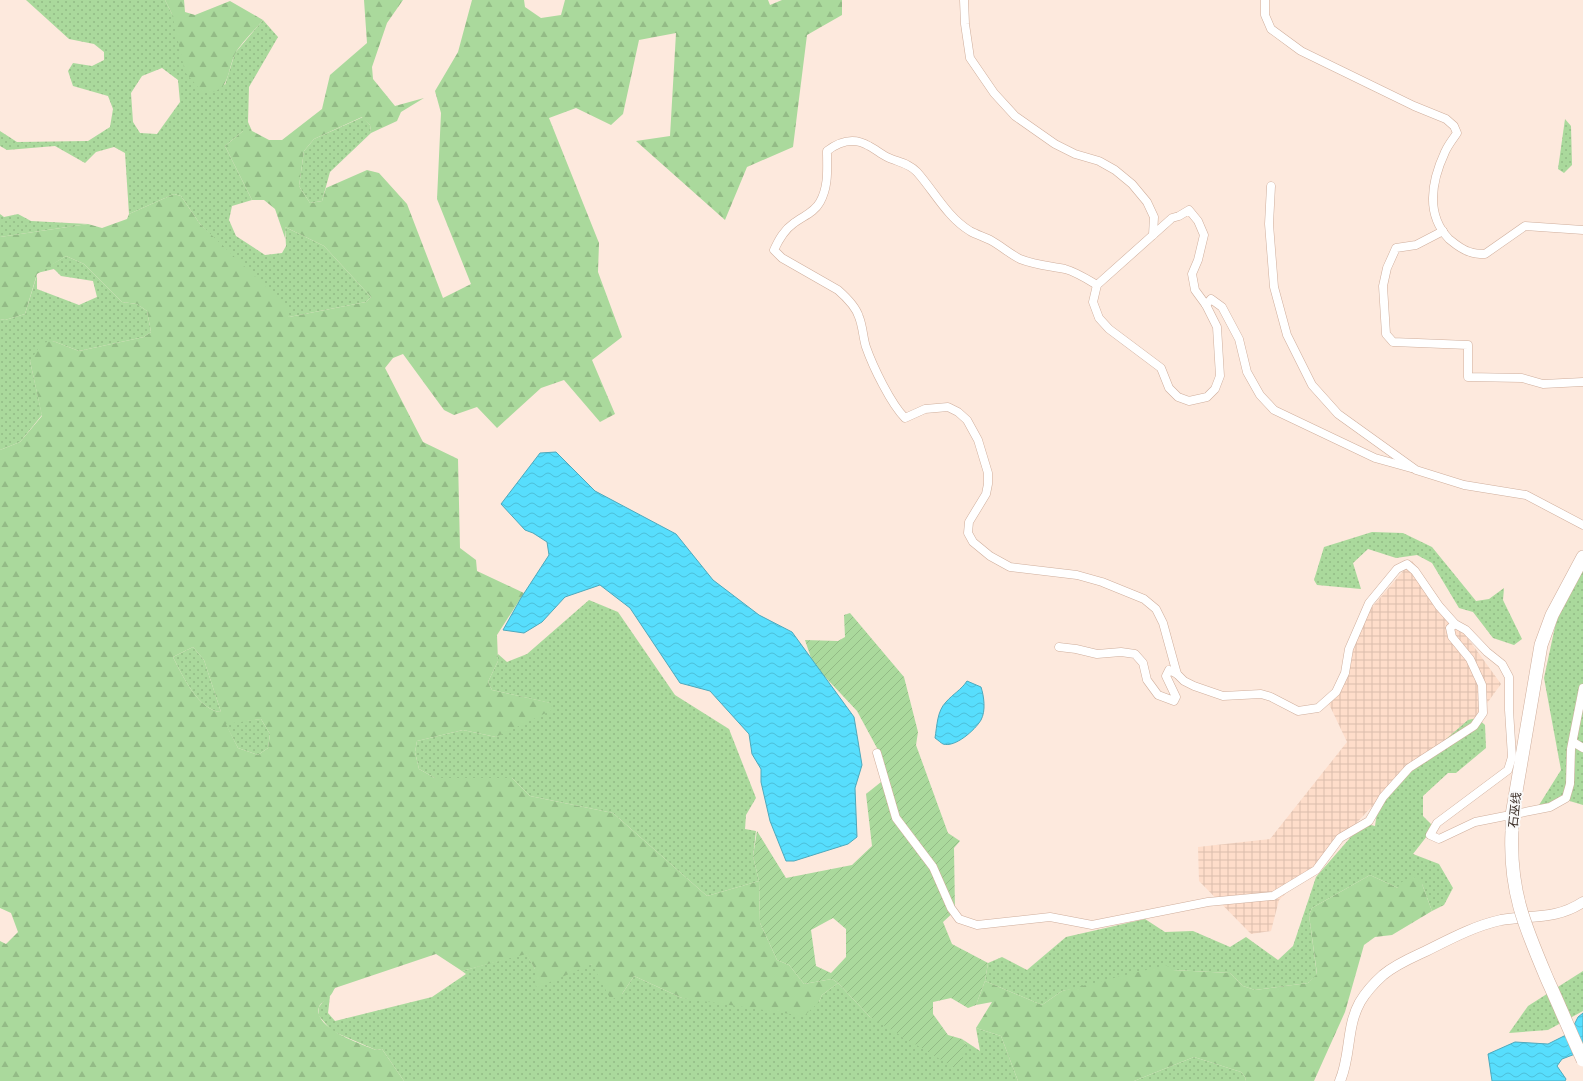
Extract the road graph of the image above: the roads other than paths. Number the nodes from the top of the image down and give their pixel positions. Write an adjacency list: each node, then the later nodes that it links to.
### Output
1 (964, 0): 6 (street)
2 (1265, 0): 5 (street)
3 (1271, 186): 10 (street)
4 (1583, 230): 5 (street)
5 (1443, 231): 9 (street)
6 (1153, 235): 7 (street); 8 (street)
7 (1097, 286): 8 (street); 15 (street)
8 (1206, 305): 10 (street)
9 (1583, 382)
10 (1416, 470): 11 (street)
11 (1583, 525)
12 (1583, 557): 20 (highway, 石巫线)
13 (1455, 624): 15 (street); 19 (street); 20 (street)
14 (1058, 647): 15 (street)
15 (1177, 674)
16 (1583, 688): 17 (street)
17 (1573, 742): 18 (street); 20 (street)
18 (1583, 748)
19 (877, 753)
20 (1512, 815): 22 (highway, 石巫线, bridge)
21 (1583, 902): 23 (street)
22 (1583, 1060)
23 (1340, 1081)

